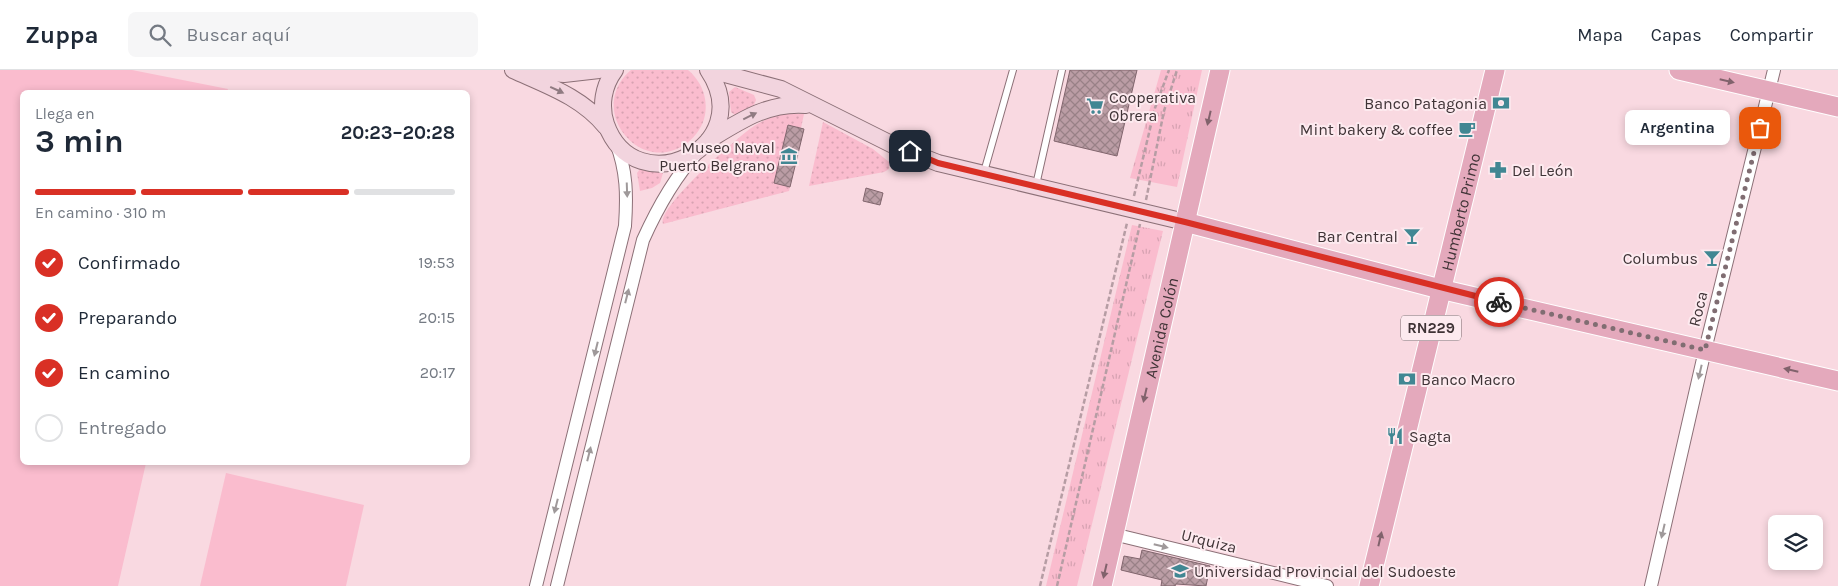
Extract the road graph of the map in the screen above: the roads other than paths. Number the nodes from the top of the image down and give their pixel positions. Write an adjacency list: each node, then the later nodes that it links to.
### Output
1 (513, 70): 15 (street, one-way to 15)
2 (518, 70): 3 (street)
3 (599, 70)
4 (615, 70): 15 (street)
5 (709, 70): 13 (street); 16 (street)
6 (1013, 70): 17 (lane)
7 (1062, 70): 18 (lane)
8 (1220, 70): 19 (main road, Avenida Colón, one-way to 19)
9 (1495, 70): 20 (main road, Humberto Primo / RN229)
10 (1679, 70): 12 (main road, one-way to 12)
11 (1774, 70): 12 (street, Roca)
12 (1770, 91): 14 (main road); 21 (street, Roca)
13 (816, 105): 16 (street, one-way to 13); 17 (street)
14 (1838, 107)
15 (612, 136): 16 (street); 24 (street, one-way to 24)
16 (705, 144): 25 (street, one-way to 16)
17 (984, 174): 18 (street)
18 (1036, 187): 19 (street)
19 (1185, 222): 20 (main road); 23 (main road, Avenida Colón, one-way to 23)
20 (1440, 289): 21 (main road); 28 (main road, Humberto Primo / RN229, one-way to 20)
21 (1705, 350): 22 (main road, one-way to 21); 29 (street, Roca, one-way to 29)
22 (1838, 381)
23 (1114, 534): 26 (main road, Avenida Colón, one-way to 26); 27 (street, Urquiza, one-way to 27)
24 (536, 586)
25 (557, 586)
26 (1102, 586)
27 (1327, 586)
28 (1369, 586)
29 (1651, 586)

